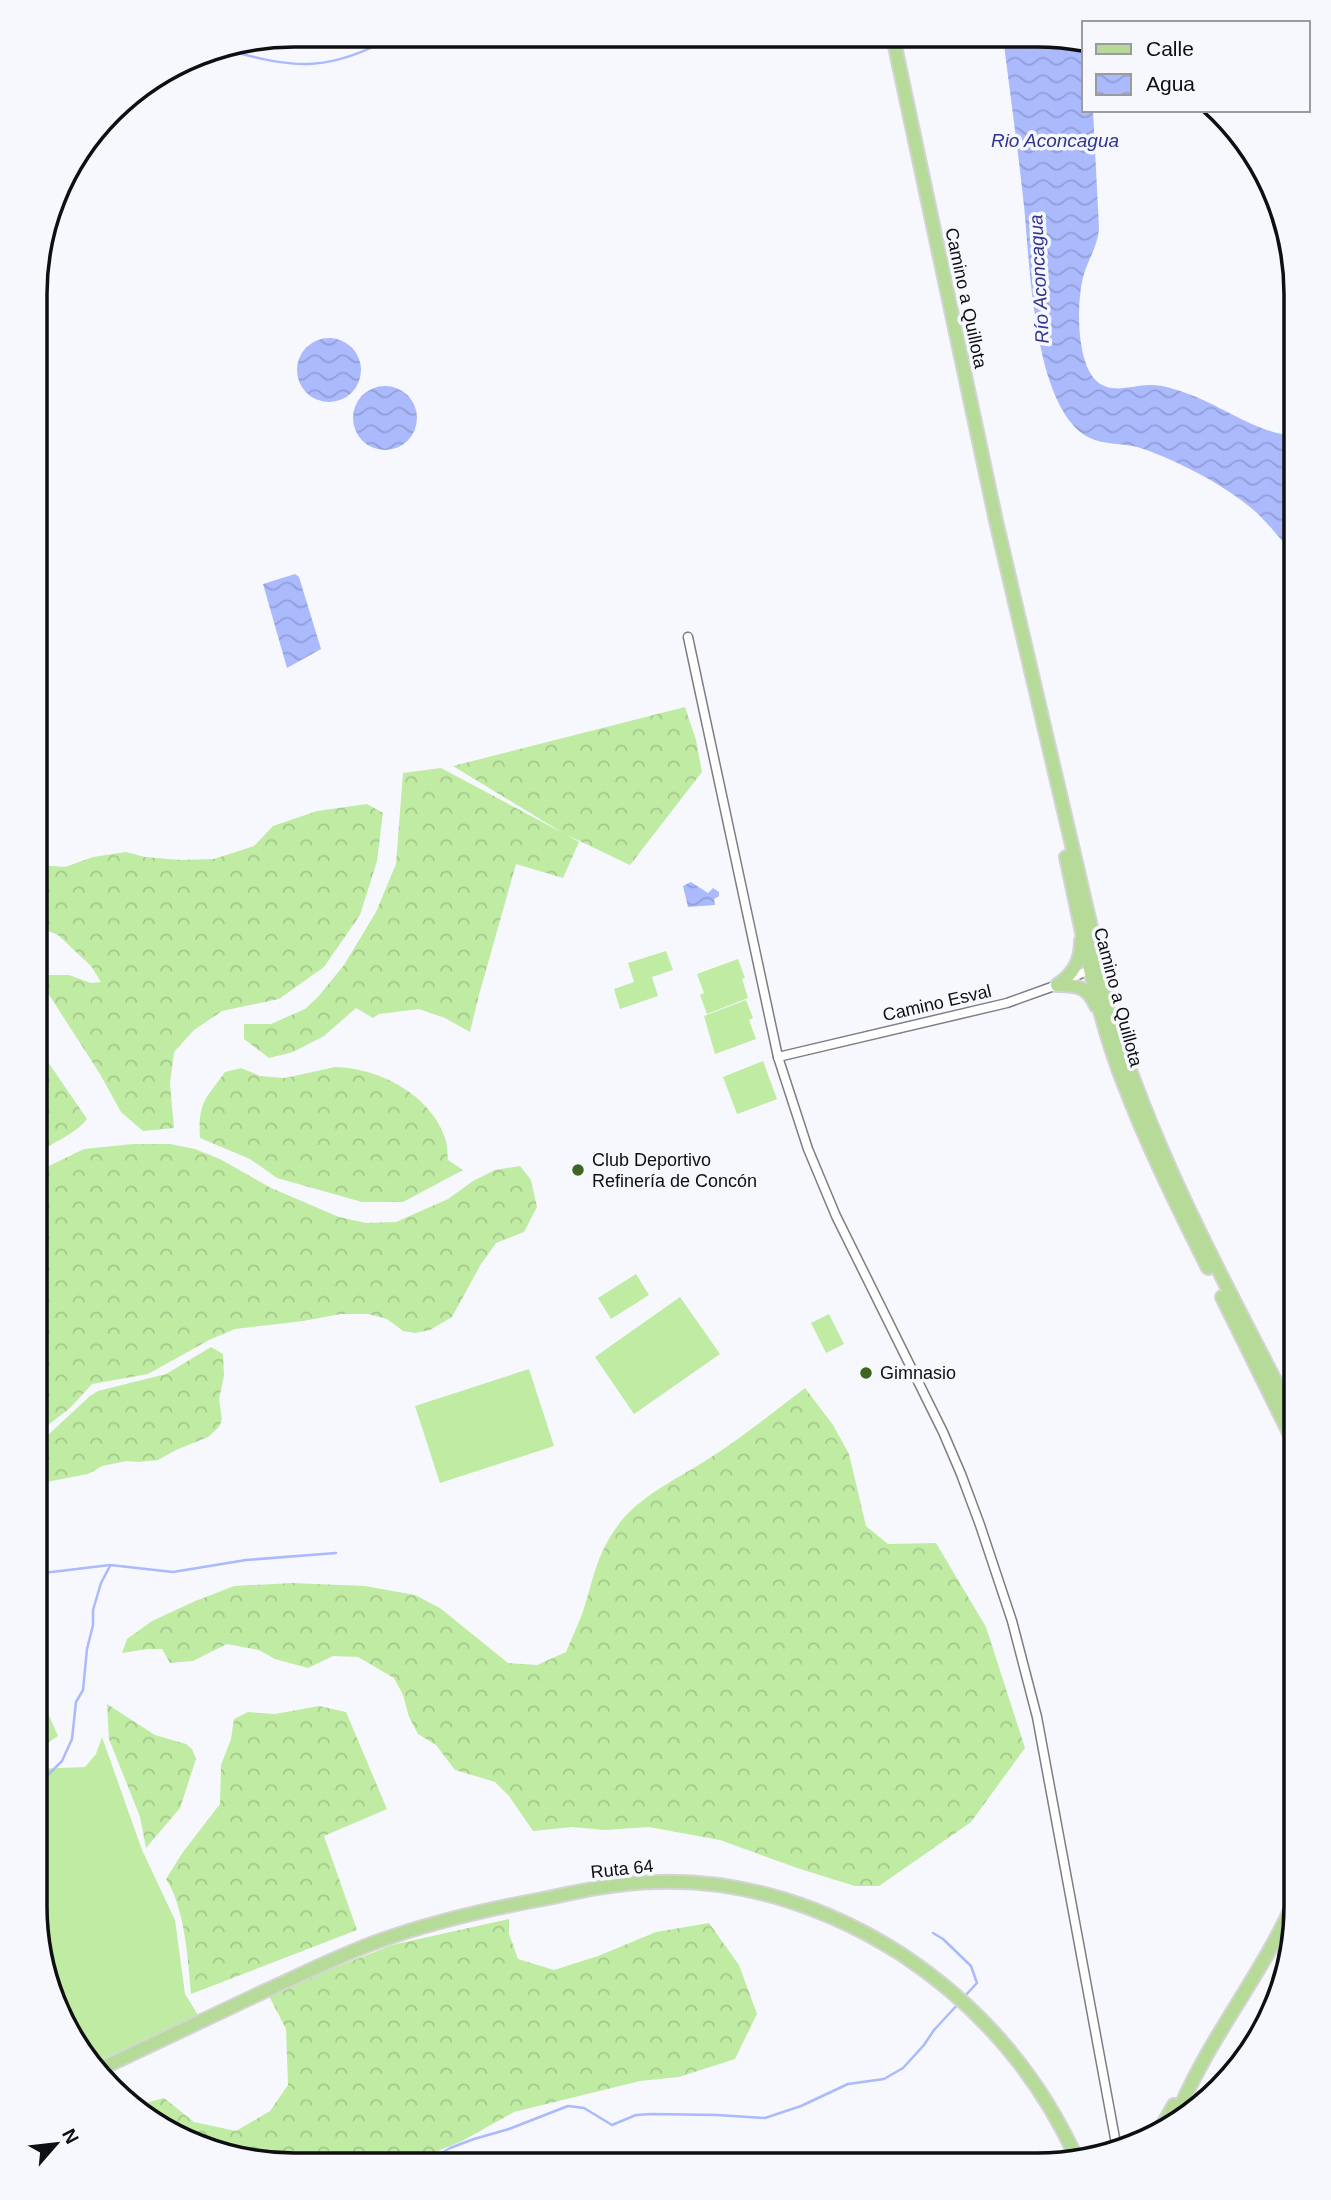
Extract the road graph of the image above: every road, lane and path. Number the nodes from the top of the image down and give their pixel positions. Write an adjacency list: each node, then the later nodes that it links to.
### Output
1 (895, 47): 2 (main road, Camino a Quillota)
2 (1006, 566): 4 (main road, Camino a Quillota); 5 (main road, Camino a Quillota)
3 (688, 637): 8 (street)
4 (1078, 909): 5 (main road, Camino a Quillota); 6 (main road)
5 (1096, 968): 6 (street, Camino Esval); 7 (main road, Camino a Quillota); 9 (main road, Camino a Quillota)
6 (1057, 985): 7 (main road); 8 (street, Camino Esval)
7 (1106, 1030): 10 (main road, Camino a Quillota)
8 (778, 1057): 16 (street)
9 (1283, 1397)
10 (1283, 1421)
11 (1283, 1923): 12 (main road)
12 (1201, 2064): 14 (main road); 15 (main road)
13 (106, 2065): 17 (main road, Ruta 64)
14 (1182, 2105)
15 (1170, 2113)
16 (1115, 2140)
17 (1073, 2150)

